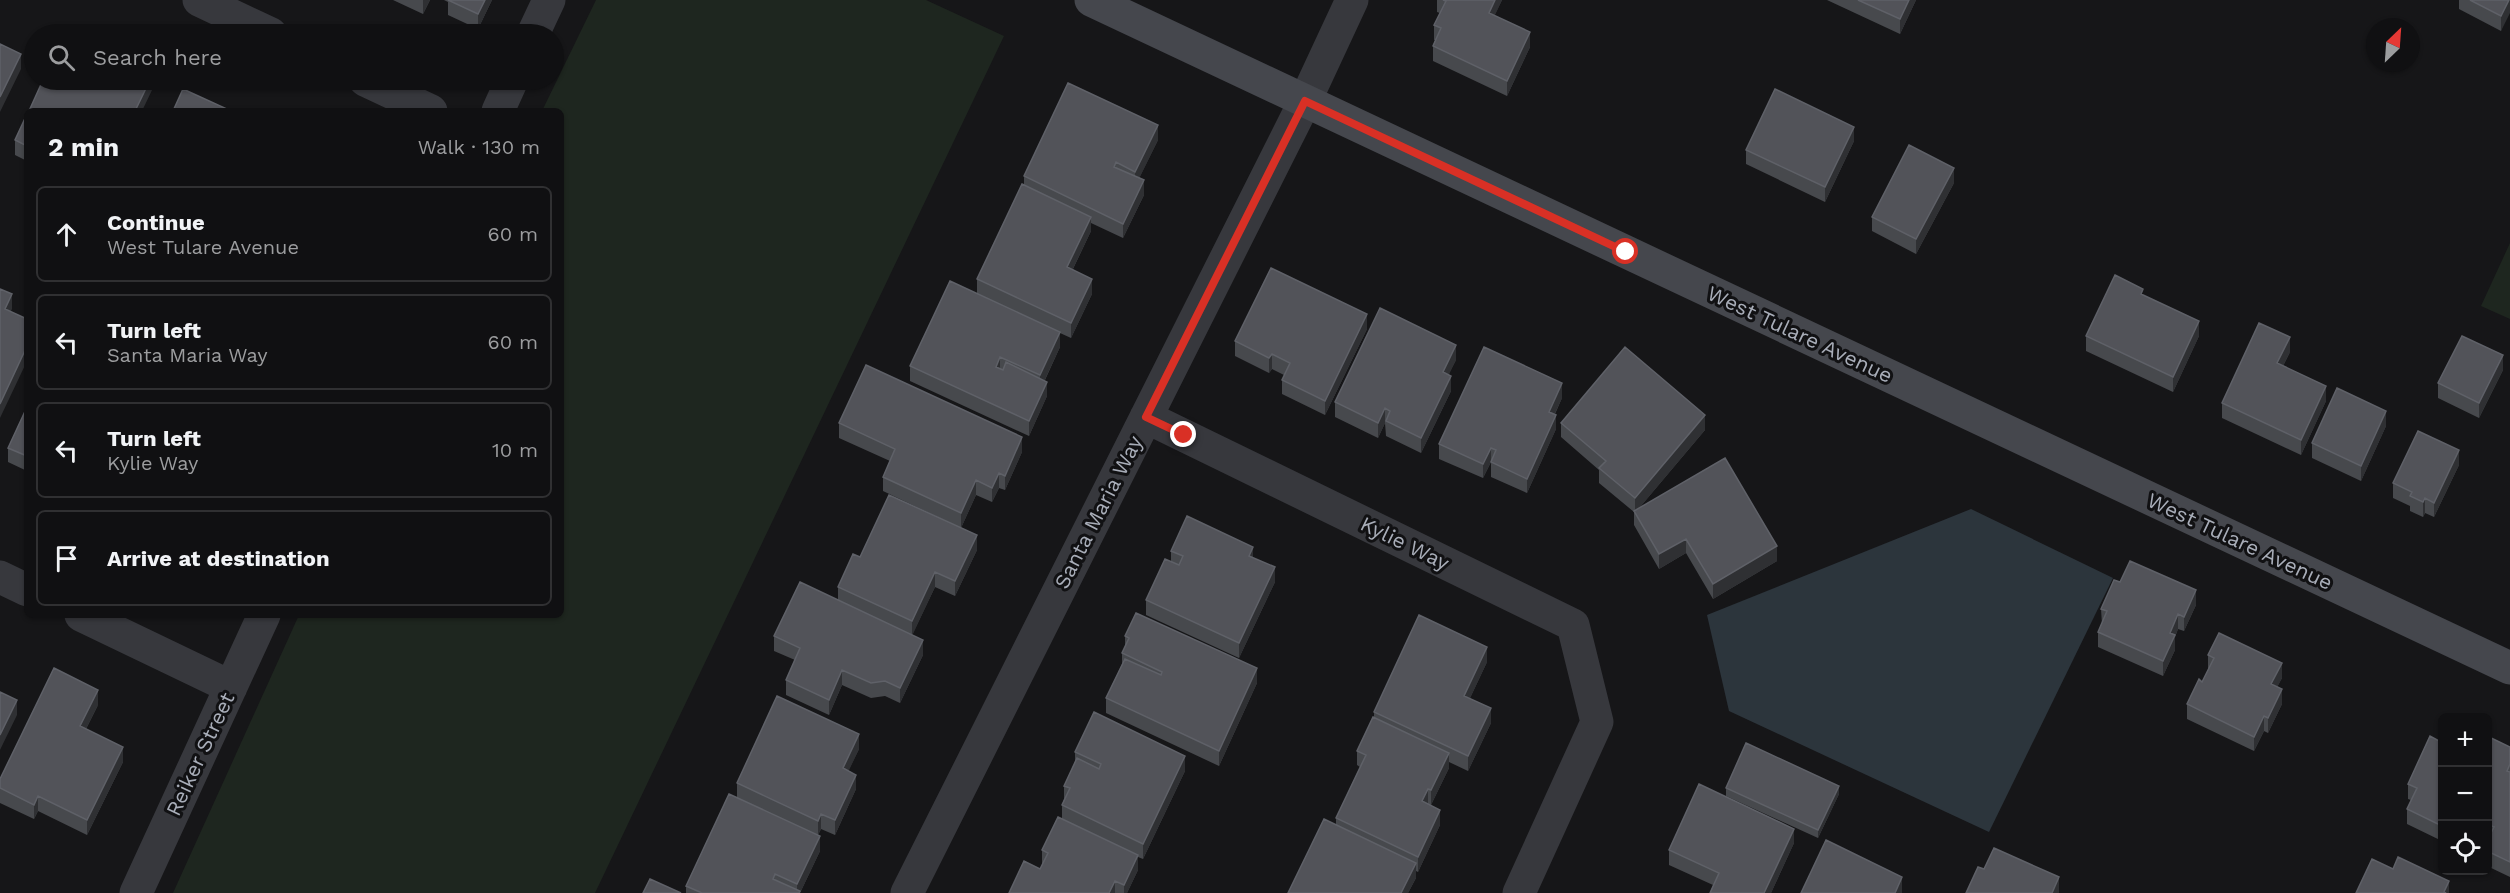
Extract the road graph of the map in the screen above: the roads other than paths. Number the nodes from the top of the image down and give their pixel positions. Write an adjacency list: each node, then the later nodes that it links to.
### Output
1 (199, 0): 5 (street)
2 (549, 0): 6 (street)
3 (1091, 0): 9 (street, West Tulare Avenue)
4 (1352, 0): 9 (street, Santa Maria Way)
5 (250, 24)
6 (538, 24)
7 (386, 90): 10 (street)
8 (508, 90): 11 (street)
9 (1305, 101): 12 (street, Santa Maria Way); 17 (street, West Tulare Avenue)
10 (425, 108)
11 (499, 108)
12 (1146, 417): 20 (street, Santa Maria Way); 21 (street, Kylie Way)
13 (0, 577): 14 (street)
14 (24, 589)
15 (87, 618): 18 (street)
16 (263, 618): 18 (street, Reiker Street)
17 (2510, 668)
18 (231, 687): 19 (street, Reiker Street)
19 (136, 893)
20 (907, 893)
21 (1519, 893)

